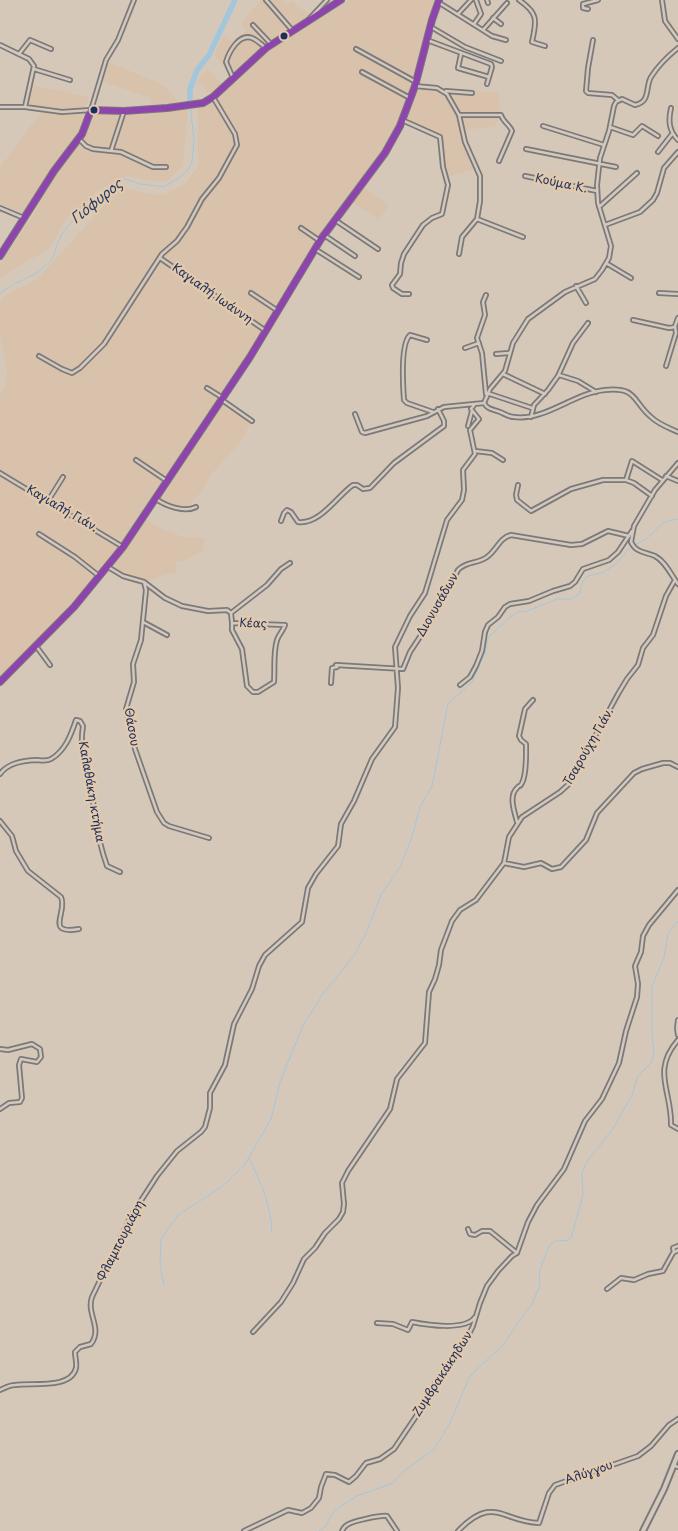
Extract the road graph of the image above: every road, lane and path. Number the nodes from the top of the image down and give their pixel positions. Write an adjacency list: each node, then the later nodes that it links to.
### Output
1 (134, 0): 51 (street)
2 (266, 0): 20 (street)
3 (327, 0): 15 (street)
4 (341, 0): 15 (street)
5 (471, 0): 13 (street)
6 (476, 0): 16 (street)
7 (519, 0): 28 (street)
8 (598, 0): 12 (street)
9 (662, 0): 22 (street)
10 (439, 1): 13 (street); 19 (street)
11 (507, 3): 14 (street)
12 (588, 9)
13 (458, 14): 16 (street)
14 (493, 18): 17 (street); 21 (street)
15 (309, 19): 20 (street)
16 (474, 24): 21 (street)
17 (501, 24)
18 (254, 26): 26 (street)
19 (431, 27): 23 (street); 35 (street)
20 (292, 30): 26 (street)
21 (483, 30): 24 (street)
22 (678, 39)
23 (427, 40): 34 (street); 41 (street)
24 (506, 40)
25 (593, 40): 47 (street)
26 (271, 44): 29 (street)
27 (0, 45): 33 (street)
28 (545, 46)
29 (266, 48): 39 (street); 39 (street)
30 (356, 48): 41 (street)
31 (678, 48): 47 (street)
32 (51, 49): 33 (street)
33 (19, 54): 36 (street)
34 (461, 54): 38 (street); 38 (street)
35 (501, 61)
36 (34, 69): 40 (street); 49 (street)
37 (362, 72): 46 (street)
38 (490, 77): 42 (street)
39 (234, 78): 45 (street)
40 (70, 80)
41 (415, 84): 43 (street); 46 (street)
42 (487, 84)
43 (445, 91): 44 (street); 53 (street)
44 (472, 93)
45 (213, 96): 52 (street); 88 (street)
46 (410, 98): 54 (street)
47 (618, 100): 56 (street)
48 (0, 107): 49 (street)
49 (25, 107): 51 (street)
50 (671, 108): 57 (street)
51 (91, 110): 52 (street); 59 (street)
52 (124, 111): 63 (street)
53 (459, 115): 66 (street); 76 (street)
54 (402, 120): 77 (street); 95 (street)
55 (543, 126): 61 (street)
56 (610, 127): 58 (street); 61 (street)
57 (672, 134): 60 (street); 64 (street)
58 (658, 136)
59 (79, 139): 63 (street); 75 (street)
60 (678, 140)
61 (604, 145): 67 (street)
62 (526, 148): 67 (street)
63 (110, 151): 68 (street)
64 (658, 152)
65 (678, 152): 78 (street)
66 (498, 161)
67 (599, 165): 69 (street); 72 (street)
68 (166, 167)
69 (616, 167)
70 (637, 173): 73 (street)
71 (525, 176): 72 (street, Κούμα Κ.)
72 (597, 191): 73 (street)
73 (599, 207): 78 (street)
74 (0, 208): 75 (street)
75 (24, 218): 86 (street)
76 (477, 219): 81 (street); 85 (street)
77 (335, 220): 80 (street); 84 (street)
78 (604, 225): 89 (street)
79 (301, 228): 82 (street)
80 (324, 235): 82 (street); 87 (street)
81 (523, 237)
82 (320, 241): 83 (street)
83 (315, 249): 90 (street); 99 (street)
84 (378, 249)
85 (459, 254)
86 (0, 256)
87 (355, 256)
88 (159, 258): 104 (street, Καγιαλή Ιωάννη); 110 (street)
89 (606, 263): 91 (street); 92 (street)
90 (359, 276)
91 (631, 278)
92 (576, 286): 98 (street); 108 (street)
93 (251, 293): 99 (street)
94 (659, 293): 96 (street)
95 (409, 294)
96 (678, 294)
97 (486, 295): 106 (street)
98 (586, 303)
99 (278, 311): 104 (street)
100 (678, 318): 103 (street)
101 (633, 320): 103 (street)
102 (588, 323): 113 (street)
103 (675, 327): 111 (street)
104 (266, 331): 118 (street)
105 (427, 340): 124 (street)
106 (479, 343): 107 (street); 116 (street)
107 (465, 348)
108 (509, 353): 109 (street); 112 (street)
109 (496, 354)
110 (39, 356)
111 (666, 366)
112 (503, 374): 116 (street); 117 (street)
113 (559, 374): 115 (street); 117 (street)
114 (207, 388): 118 (street)
115 (596, 392): 126 (street); 129 (street)
116 (487, 394): 119 (street); 121 (street)
117 (545, 394): 121 (street)
118 (222, 399): 127 (street); 139 (street)
119 (484, 403): 120 (street); 126 (street)
120 (476, 404): 122 (street); 123 (street)
121 (532, 408): 126 (street)
122 (438, 409): 124 (street); 146 (street)
123 (472, 411): 128 (street); 130 (street)
124 (433, 412): 125 (street)
125 (355, 414)
126 (530, 417)
127 (252, 421)
128 (468, 426)
129 (678, 432)
130 (475, 451): 132 (street); 163 (street, Φλαμπουριάρη)
131 (136, 460): 139 (street)
132 (503, 460)
133 (678, 463): 135 (street)
134 (0, 472): 144 (street, Καγιαλή Γιάν.)
135 (666, 476): 138 (street); 140 (street)
136 (62, 477): 144 (street)
137 (626, 480): 138 (street); 141 (street); 142 (street)
138 (662, 480): 142 (street)
139 (167, 481): 143 (street)
140 (678, 481)
141 (518, 485)
142 (652, 496): 147 (street)
143 (156, 499): 145 (street); 150 (street)
144 (48, 501): 150 (street, Καγιαλή Γιάν.)
145 (196, 507)
146 (280, 521)
147 (632, 531): 149 (street); 154 (street)
148 (39, 534): 153 (street)
149 (629, 536): 163 (street, Διονυσάδων); 166 (street)
150 (123, 546): 152 (street)
151 (290, 563): 157 (street)
152 (108, 567): 153 (street); 155 (street)
153 (100, 578): 161 (street)
154 (675, 580): 156 (street); 171 (street, Τσαρούχη Γιάν.)
155 (144, 582): 157 (street); 158 (street, Θάσου)
156 (678, 584)
157 (231, 613): 159 (street, Κέας)
158 (142, 622): 160 (street); 172 (street, Θάσου)
159 (232, 623): 159 (street, Κέας)
160 (167, 635)
161 (36, 646): 162 (street); 164 (street)
162 (50, 665)
163 (397, 669): 165 (street); 190 (street, Φλαμπουριάρη)
164 (0, 682)
165 (331, 683)
166 (460, 685)
167 (533, 700): 171 (street)
168 (678, 767): 173 (street)
169 (0, 774): 174 (street, Καλαθάκη κτήμα)
170 (0, 821): 176 (street)
171 (518, 823): 173 (street, Τσαρούχη Γιάν.)
172 (209, 838)
173 (504, 864): 189 (street, Τσαρούχη Γιάν.)
174 (120, 872)
175 (678, 890): 185 (street, Ζυμβρακάκηδων)
176 (79, 930)
177 (678, 1020): 178 (street)
178 (678, 1035)
179 (678, 1040): 182 (street)
180 (0, 1049): 181 (street)
181 (0, 1109)
182 (678, 1129)
183 (468, 1229): 185 (street)
184 (678, 1248): 186 (street)
185 (517, 1253): 187 (street, Ζυμβρακάκηδων)
186 (607, 1289)
187 (477, 1313): 188 (street); 195 (street, Ζυμβρακάκηδων)
188 (377, 1323)
189 (253, 1332)
190 (0, 1390)
191 (678, 1419): 198 (street, Αλύγγου)
192 (678, 1454): 193 (street)
193 (673, 1465): 194 (street); 199 (street)
194 (678, 1468)
195 (244, 1531)
196 (342, 1531): 197 (street)
197 (397, 1531)
198 (458, 1531)
199 (644, 1531)

